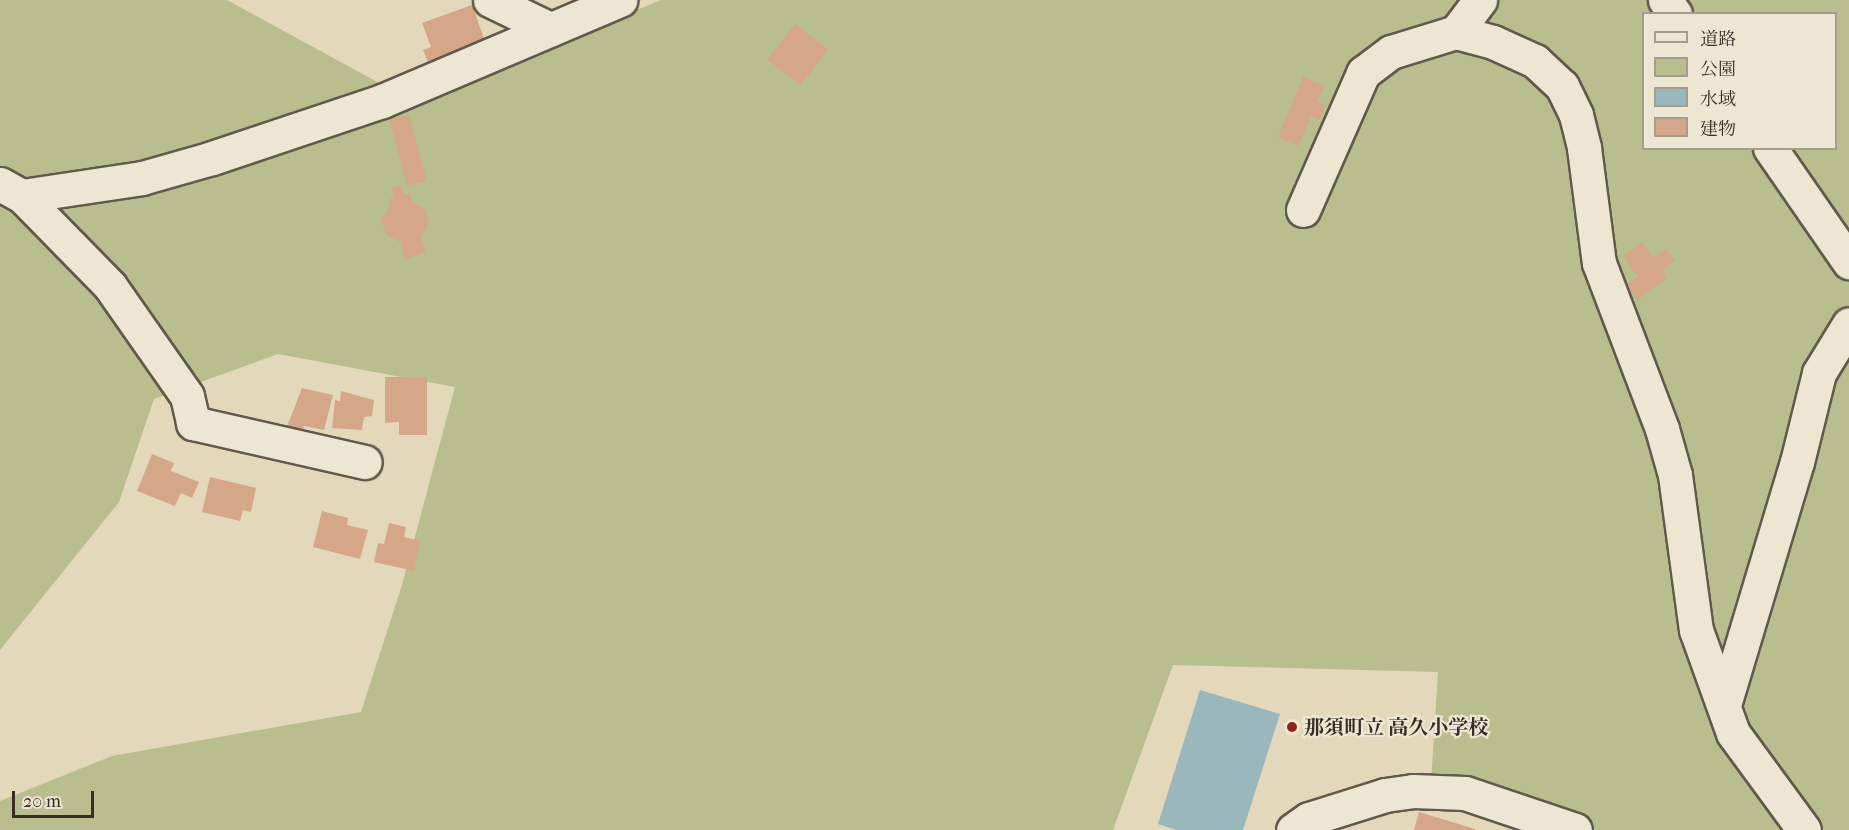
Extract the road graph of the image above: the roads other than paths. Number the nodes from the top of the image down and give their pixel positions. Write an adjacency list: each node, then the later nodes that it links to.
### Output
1 (490, 0): 4 (lane)
2 (620, 0): 4 (lane)
3 (1480, 0): 5 (lane)
4 (550, 29): 7 (lane)
5 (1456, 32): 8 (lane); 12 (lane)
6 (1771, 150): 9 (lane)
7 (11, 190): 11 (lane)
8 (1304, 210)
9 (1849, 262)
10 (1849, 324): 12 (lane)
11 (365, 462)
12 (1724, 705): 15 (lane)
13 (1293, 830): 14 (lane)
14 (1575, 830)
15 (1804, 830)

